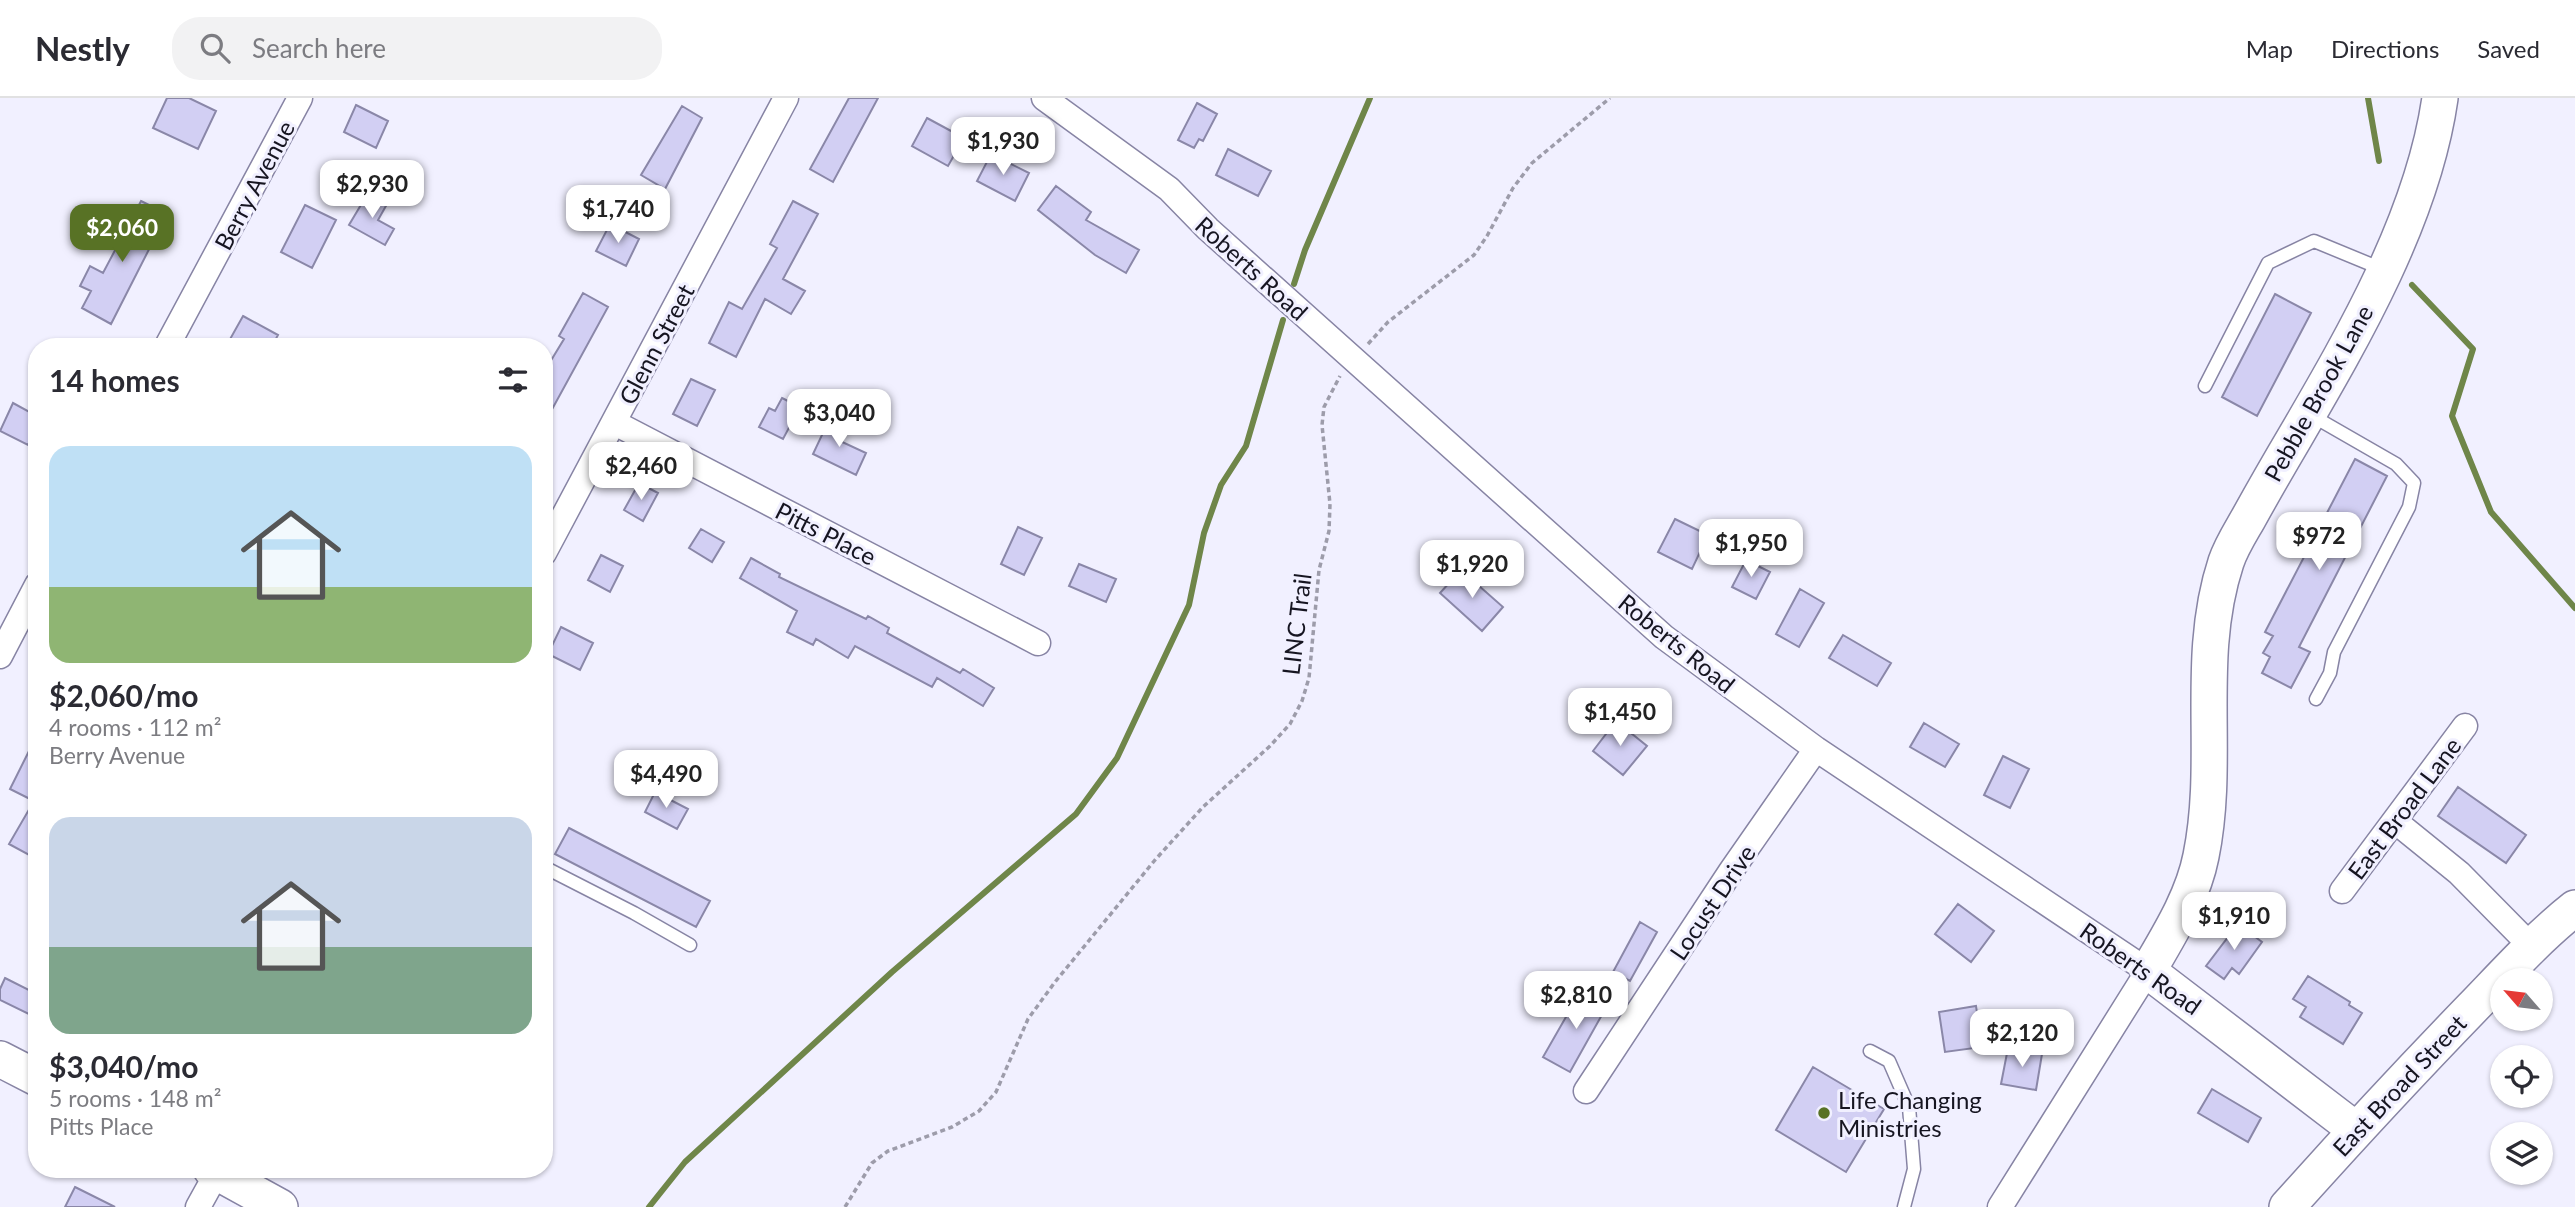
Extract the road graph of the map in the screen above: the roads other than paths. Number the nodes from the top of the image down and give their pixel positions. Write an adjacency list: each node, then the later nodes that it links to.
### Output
1 (300, 98): 6 (street, Berry Avenue)
2 (786, 98): 9 (street, Glenn Street)
3 (2440, 98): 5 (street, Pebble Brook Lane)
4 (1052, 100): 16 (street, Roberts Road)
5 (2384, 271): 7 (lane); 8 (street, Pebble Brook Lane)
6 (171, 338)
7 (2205, 386)
8 (2309, 414): 14 (lane); 23 (street, Pebble Brook Lane)
9 (615, 423): 10 (street, Glenn Street); 12 (street, Pitts Place)
10 (553, 537)
11 (28, 602): 13 (street)
12 (1038, 643)
13 (0, 656)
14 (2316, 699)
15 (2465, 726): 17 (street, East Broad Lane)
16 (1816, 749): 23 (street, Roberts Road); 27 (street, Locust Drive)
17 (2396, 822): 19 (street, East Broad Lane); 22 (street)
18 (553, 872): 21 (lane)
19 (2342, 891)
20 (2575, 908): 22 (street, East Broad Street)
21 (691, 945)
22 (2532, 947): 28 (street, East Broad Street)
23 (2148, 971): 28 (street, Roberts Road); 34 (street)
24 (1870, 1051): 33 (lane)
25 (0, 1059): 26 (street)
26 (28, 1073)
27 (1586, 1091)
28 (2356, 1130): 35 (street, East Broad Street)
29 (212, 1178): 31 (street)
30 (230, 1178): 32 (street)
31 (198, 1207)
32 (280, 1207)
33 (1904, 1207)
34 (2000, 1207)
35 (2287, 1207)

